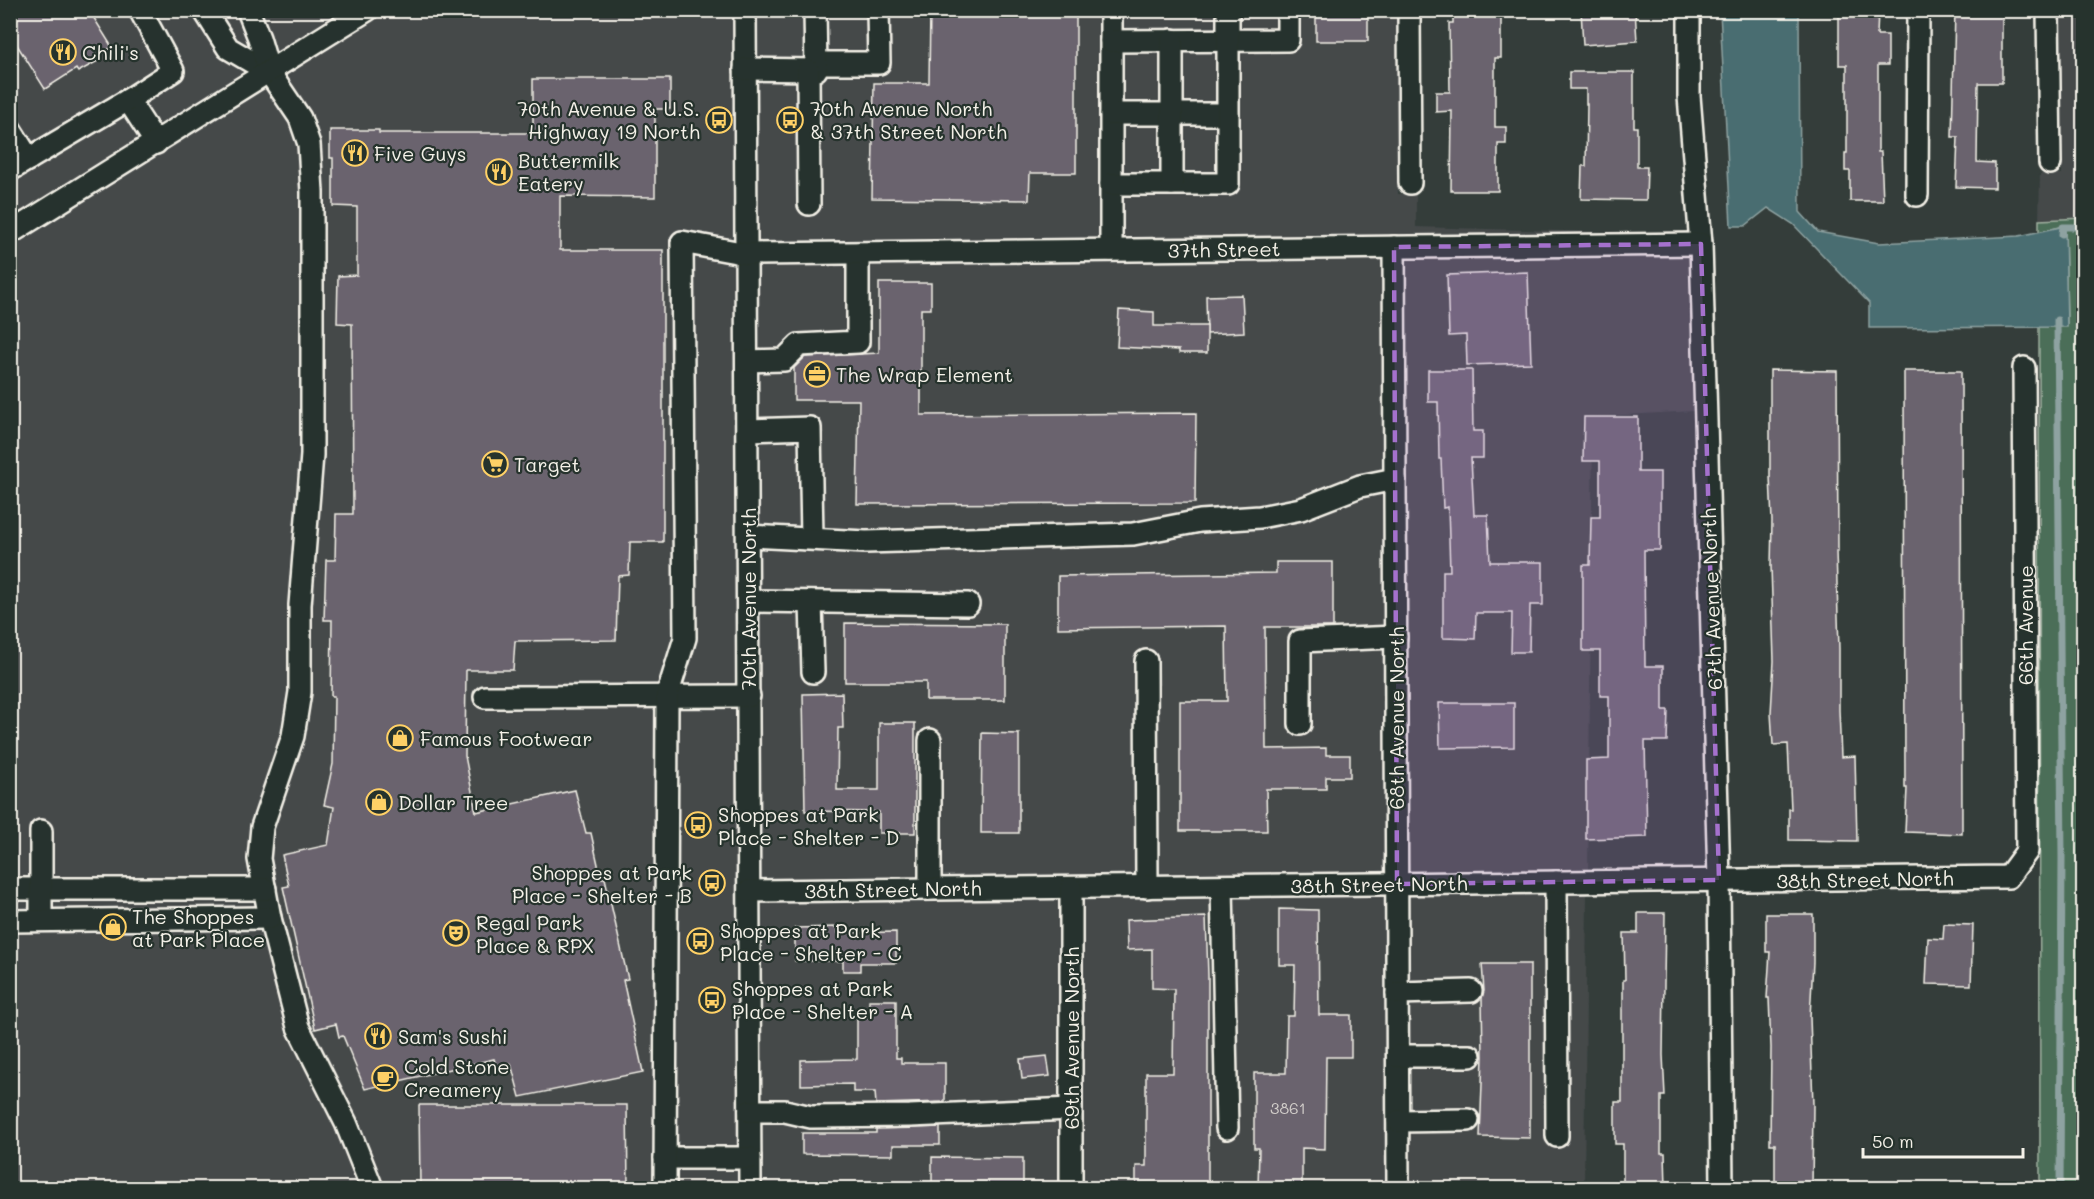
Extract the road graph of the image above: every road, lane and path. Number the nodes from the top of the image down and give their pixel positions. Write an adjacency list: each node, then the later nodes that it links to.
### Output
1 (140, 10): 21 (street)
2 (204, 10): 20 (street)
3 (248, 10): 20 (street)
4 (367, 10): 20 (street)
5 (744, 10): 19 (street, 70th Avenue North)
6 (815, 10): 18 (street)
7 (878, 10): 18 (street)
8 (1111, 10): 17 (street)
9 (1228, 10): 16 (street)
10 (1288, 10): 16 (street)
11 (1409, 10): 30 (street)
12 (1689, 10): 36 (street, 67th Avenue North)
13 (1918, 10): 33 (street)
14 (2048, 10): 28 (street)
15 (1172, 40): 16 (street); 17 (street); 23 (street)
16 (1228, 40): 24 (street)
17 (1111, 41): 22 (street)
18 (812, 66): 19 (street); 34 (street)
19 (745, 69): 40 (street, 70th Avenue North)
20 (269, 72): 26 (street); 69 (street)
21 (128, 100): 26 (street); 27 (street)
22 (1111, 114): 23 (street); 31 (street)
23 (1172, 114): 24 (street); 32 (street)
24 (1228, 114): 32 (street)
25 (10, 129): 27 (street)
26 (156, 143): 35 (street)
27 (29, 159): 29 (street)
28 (2050, 163)
29 (10, 170)
30 (1410, 183)
31 (1111, 184): 32 (street); 38 (street)
32 (1172, 184)
33 (1917, 195)
34 (809, 204)
35 (12, 230)
36 (1701, 244): 37 (street, 37th Street); 60 (street, 67th Avenue North)
37 (1394, 247): 38 (street, 37th Street); 44 (street, 68th Avenue North)
38 (1111, 250): 39 (street, 37th Street)
39 (858, 253): 40 (street, 37th Street); 41 (street)
40 (747, 254): 41 (street, 70th Avenue North); 53 (street, 37th Street)
41 (747, 361): 43 (street, 70th Avenue North)
42 (2024, 368): 59 (street, 66th Avenue)
43 (748, 430): 45 (street, 70th Avenue North); 46 (street)
44 (1395, 478): 46 (street); 50 (street, 68th Avenue North)
45 (748, 536): 46 (street); 47 (street, 70th Avenue North)
46 (812, 538)
47 (748, 601): 48 (street); 54 (street, 70th Avenue North)
48 (811, 602): 49 (street); 52 (street)
49 (968, 604)
50 (1396, 637): 56 (street); 62 (street, 68th Avenue North)
51 (1146, 661): 64 (street)
52 (813, 672)
53 (667, 696): 54 (street); 55 (street); 84 (street)
54 (749, 696): 70 (street, 70th Avenue North)
55 (485, 698)
56 (1300, 724)
57 (930, 740): 66 (street)
58 (41, 831): 68 (street)
59 (2008, 877): 60 (street, 38th Street North)
60 (1719, 880): 61 (street, 38th Street North); 91 (street, 67th Avenue North)
61 (1556, 882): 62 (street, 38th Street North); 83 (street)
62 (1397, 884): 63 (street, 38th Street North); 75 (street, 68th Avenue North)
63 (1222, 886): 64 (street, 38th Street North); 82 (street)
64 (1147, 887): 65 (street, 38th Street North)
65 (1071, 888): 66 (street, 38th Street North); 78 (street, 69th Avenue North)
66 (930, 889): 70 (street, 38th Street North)
67 (10, 890): 68 (street)
68 (41, 890): 69 (street); 72 (street)
69 (265, 890): 71 (street)
70 (749, 891): 79 (street, 70th Avenue North)
71 (270, 918): 72 (street); 86 (street)
72 (41, 920): 73 (street)
73 (10, 921)
74 (1471, 991): 75 (street)
75 (1397, 993): 76 (street, 68th Avenue North)
76 (1398, 1056): 77 (street); 81 (street, 68th Avenue North)
77 (1470, 1056)
78 (1071, 1109): 79 (street); 89 (street, 69th Avenue North)
79 (750, 1111): 85 (street, 70th Avenue North)
80 (1468, 1120): 81 (street)
81 (1398, 1121): 90 (street, 68th Avenue North)
82 (1227, 1128)
83 (1557, 1136)
84 (665, 1158): 85 (street); 87 (street)
85 (750, 1158): 88 (street, 70th Avenue North)
86 (372, 1188)
87 (665, 1188)
88 (750, 1188)
89 (1071, 1188)
90 (1398, 1188)
91 (1722, 1188)

